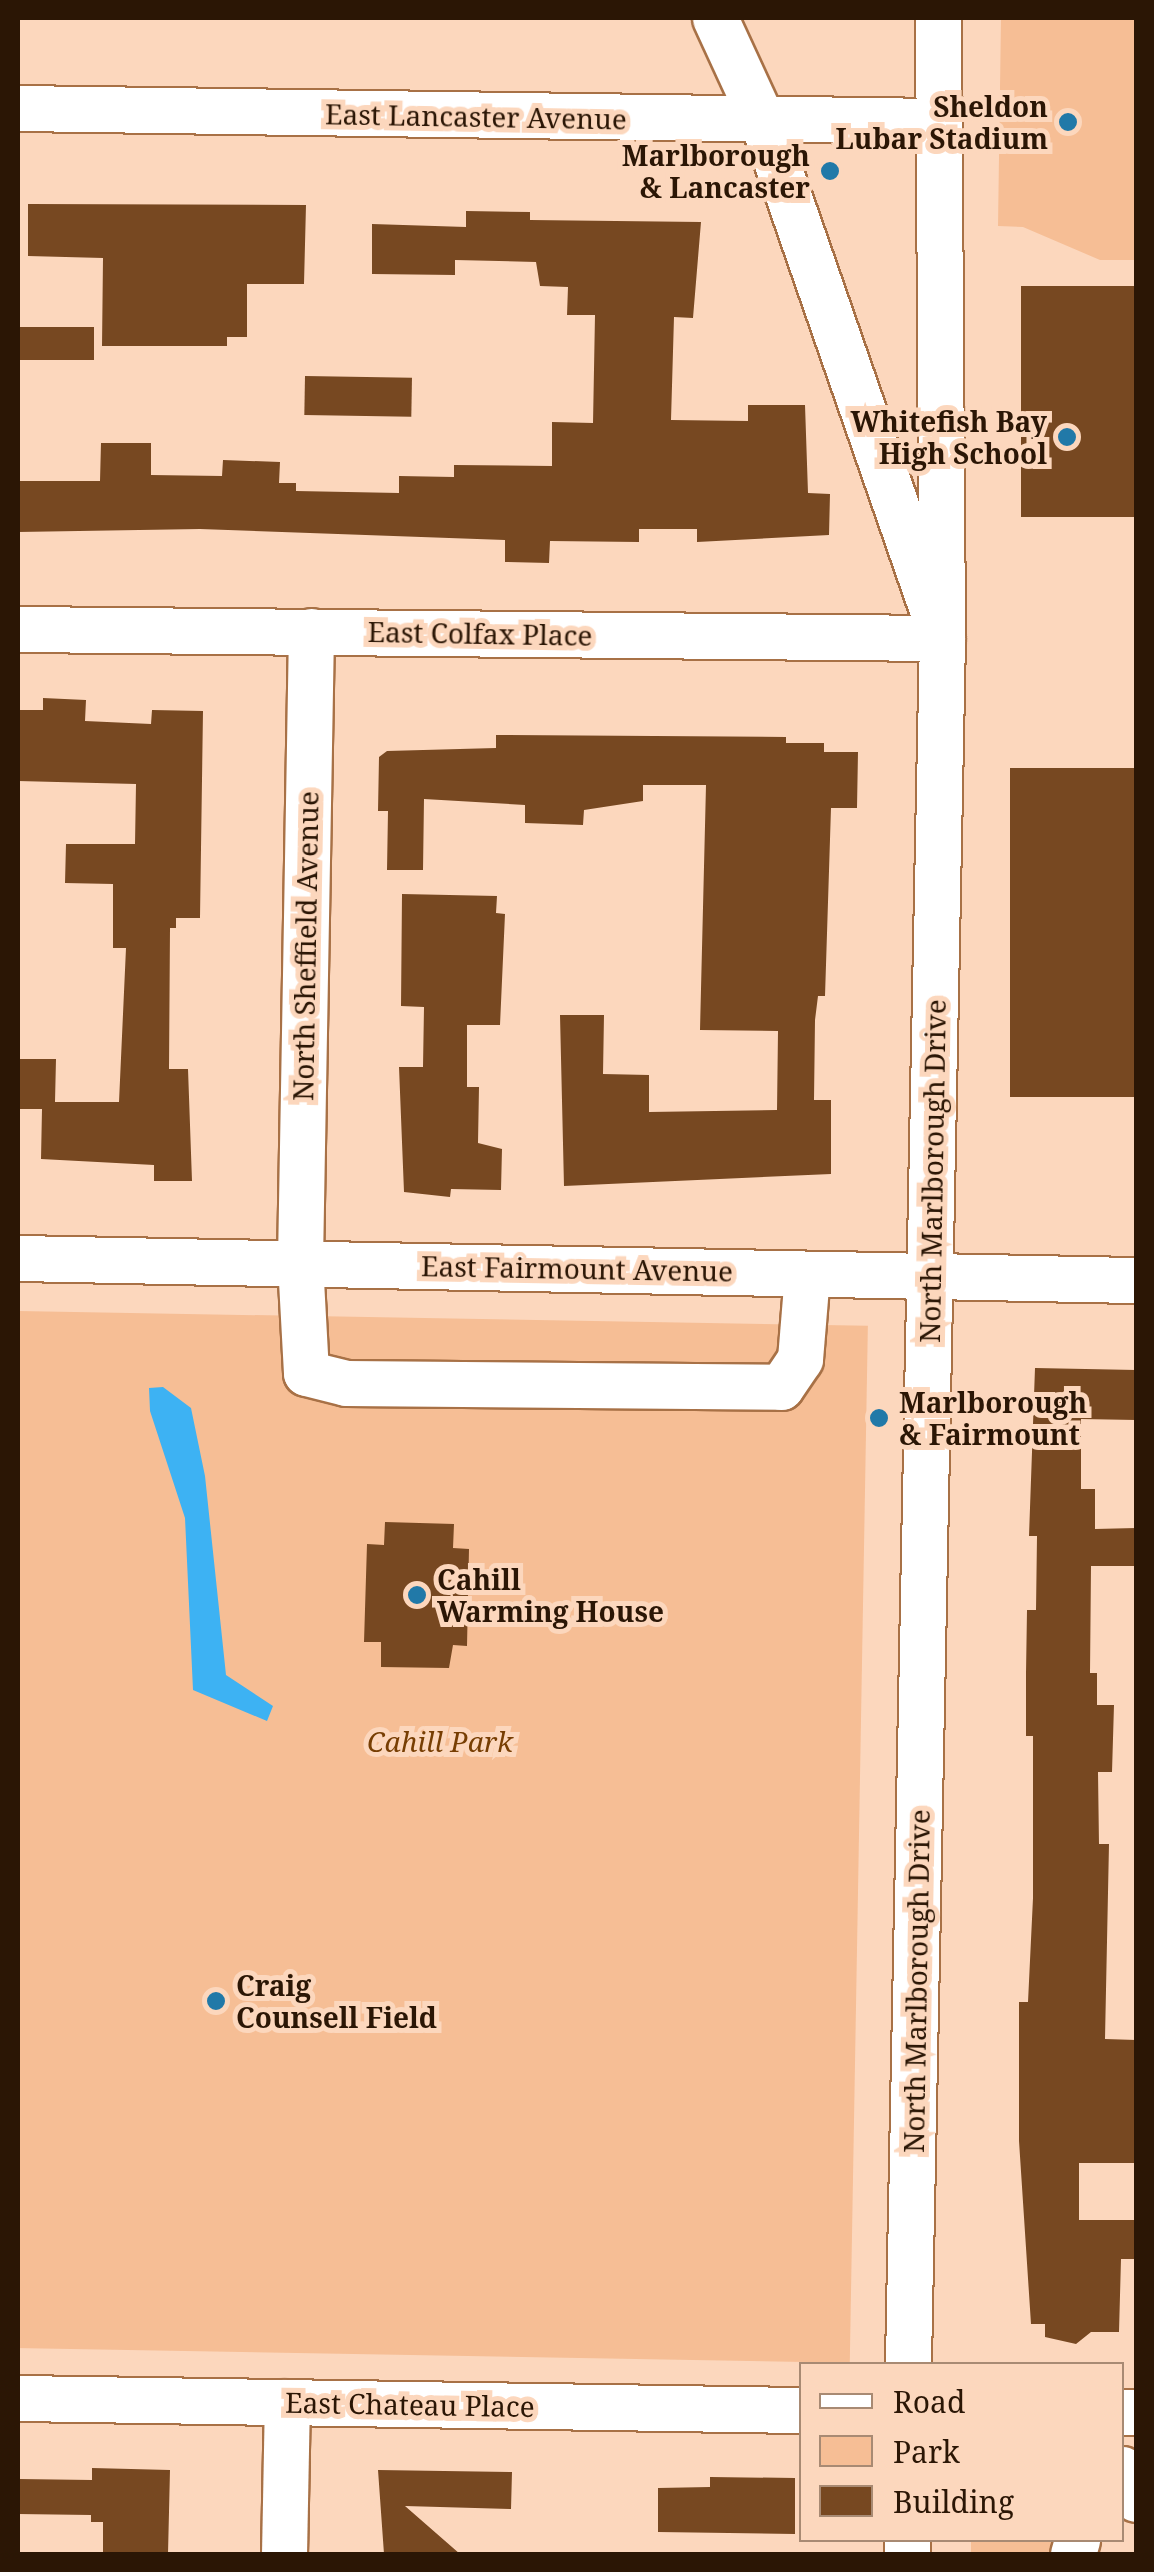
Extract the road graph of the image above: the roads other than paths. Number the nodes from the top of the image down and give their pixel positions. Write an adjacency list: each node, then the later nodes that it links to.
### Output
1 (716, 18): 4 (street, North Marlborough Drive)
2 (938, 18): 5 (street)
3 (18, 108): 4 (street, East Lancaster Avenue)
4 (762, 120): 5 (street, East Lancaster Avenue); 8 (street, North Marlborough Drive)
5 (936, 121): 8 (street)
6 (18, 628): 7 (street, East Colfax Place)
7 (310, 631): 8 (street, East Colfax Place); 10 (street, North Sheffield Avenue)
8 (942, 638): 12 (street, North Marlborough Drive)
9 (18, 1258): 10 (street, East Fairmount Avenue)
10 (300, 1262): 11 (street, East Fairmount Avenue); 11 (street, North Sheffield Avenue)
11 (807, 1274): 12 (street, East Fairmount Avenue)
12 (930, 1277): 13 (street, East Fairmount Avenue); 14 (street, North Marlborough Drive)
13 (1136, 1280)
14 (908, 2362)
15 (18, 2398): 16 (street, East Chateau Place)
16 (288, 2402): 17 (street, East Chateau Place); 20 (street)
17 (799, 2410)
18 (1124, 2472): 19 (street)
19 (1136, 2499)
20 (284, 2554)

